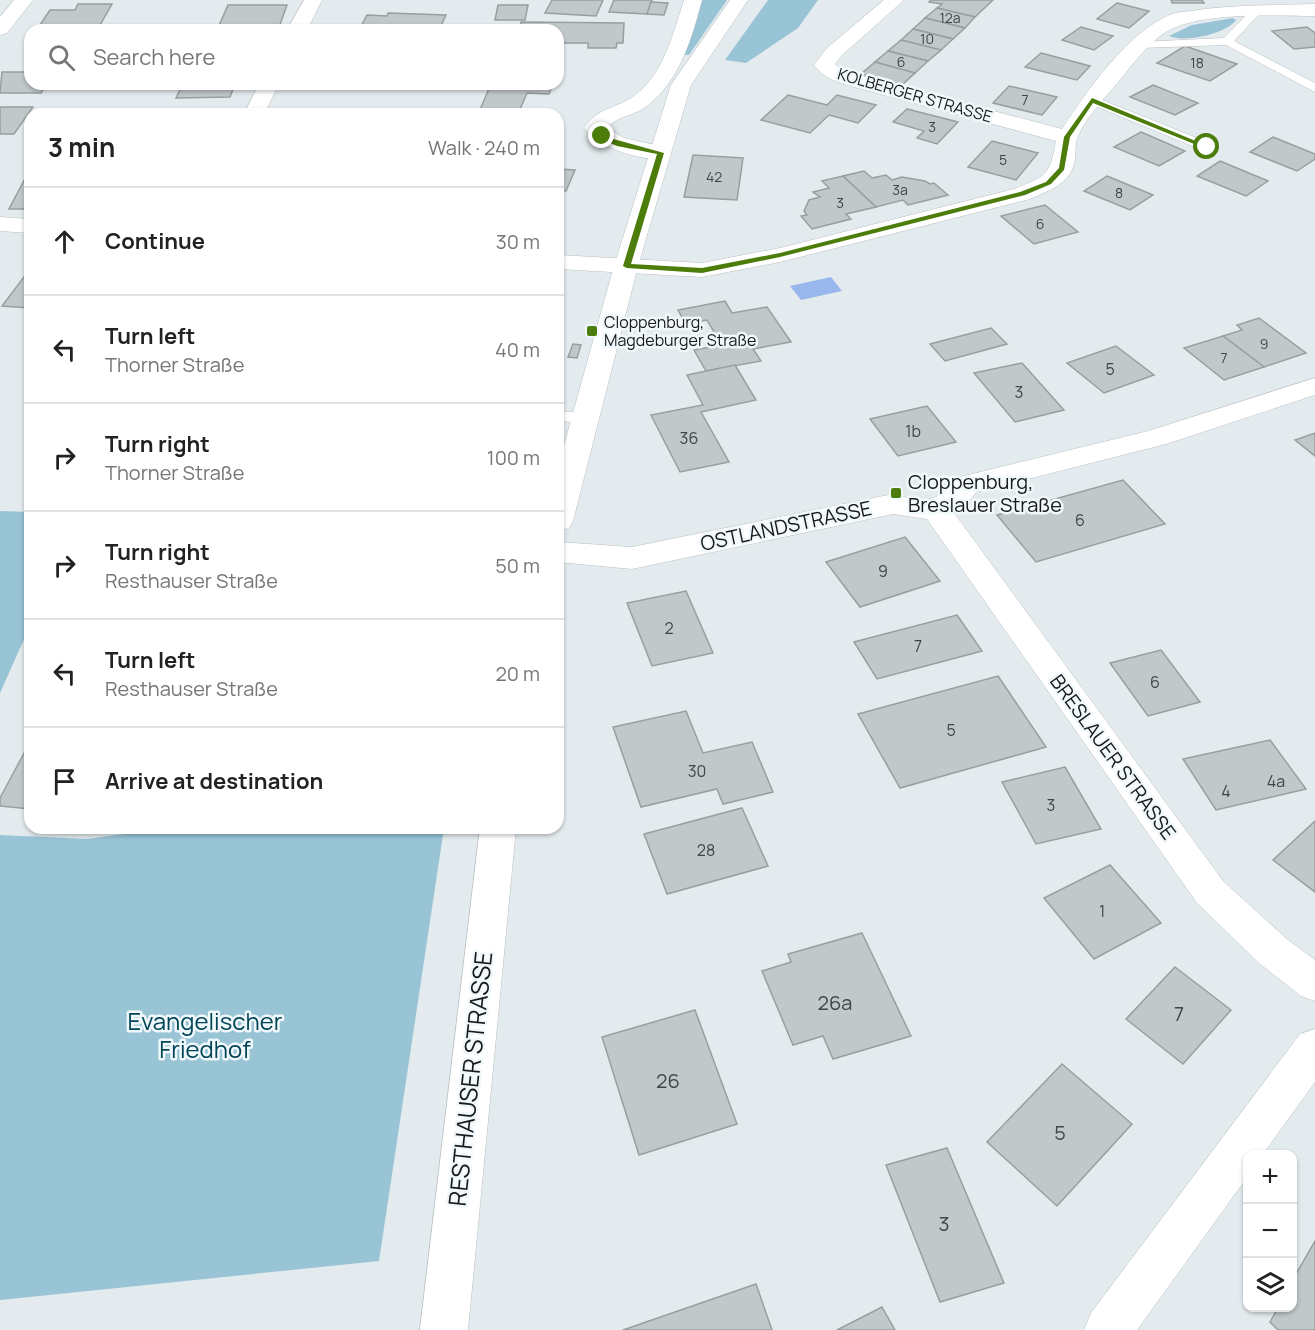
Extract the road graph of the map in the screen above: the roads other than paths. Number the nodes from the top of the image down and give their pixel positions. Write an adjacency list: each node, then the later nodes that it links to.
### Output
1 (24, 0): 9 (street)
2 (313, 0): 8 (street)
3 (693, 0): 18 (street)
4 (739, 0): 18 (street)
5 (895, 0): 16 (street, KOLBERGER STRASSE)
6 (1315, 10): 7 (street)
7 (1256, 11): 10 (lane); 11 (street)
8 (300, 24)
9 (0, 29)
10 (1228, 42): 11 (lane); 12 (lane)
11 (1139, 45): 14 (street)
12 (1315, 88)
13 (266, 90): 15 (street)
14 (1092, 100): 16 (street); 17 (lane)
15 (257, 108)
16 (1067, 137): 22 (street)
17 (1207, 147)
18 (660, 153): 22 (street)
19 (0, 224): 20 (street)
20 (24, 226)
21 (564, 262): 22 (street)
22 (627, 266): 25 (street)
23 (1315, 386): 27 (street)
24 (564, 416): 25 (lane)
25 (584, 418): 26 (street)
26 (564, 497)
27 (935, 509): 28 (street, OSTLANDSTRASSE); 30 (street, BRESLAUER STRASSE)
28 (564, 552)
29 (497, 834): 32 (street, RESTHAUSER STRASSE)
30 (1315, 983)
31 (1315, 1048): 33 (street)
32 (444, 1330)
33 (1108, 1330)

